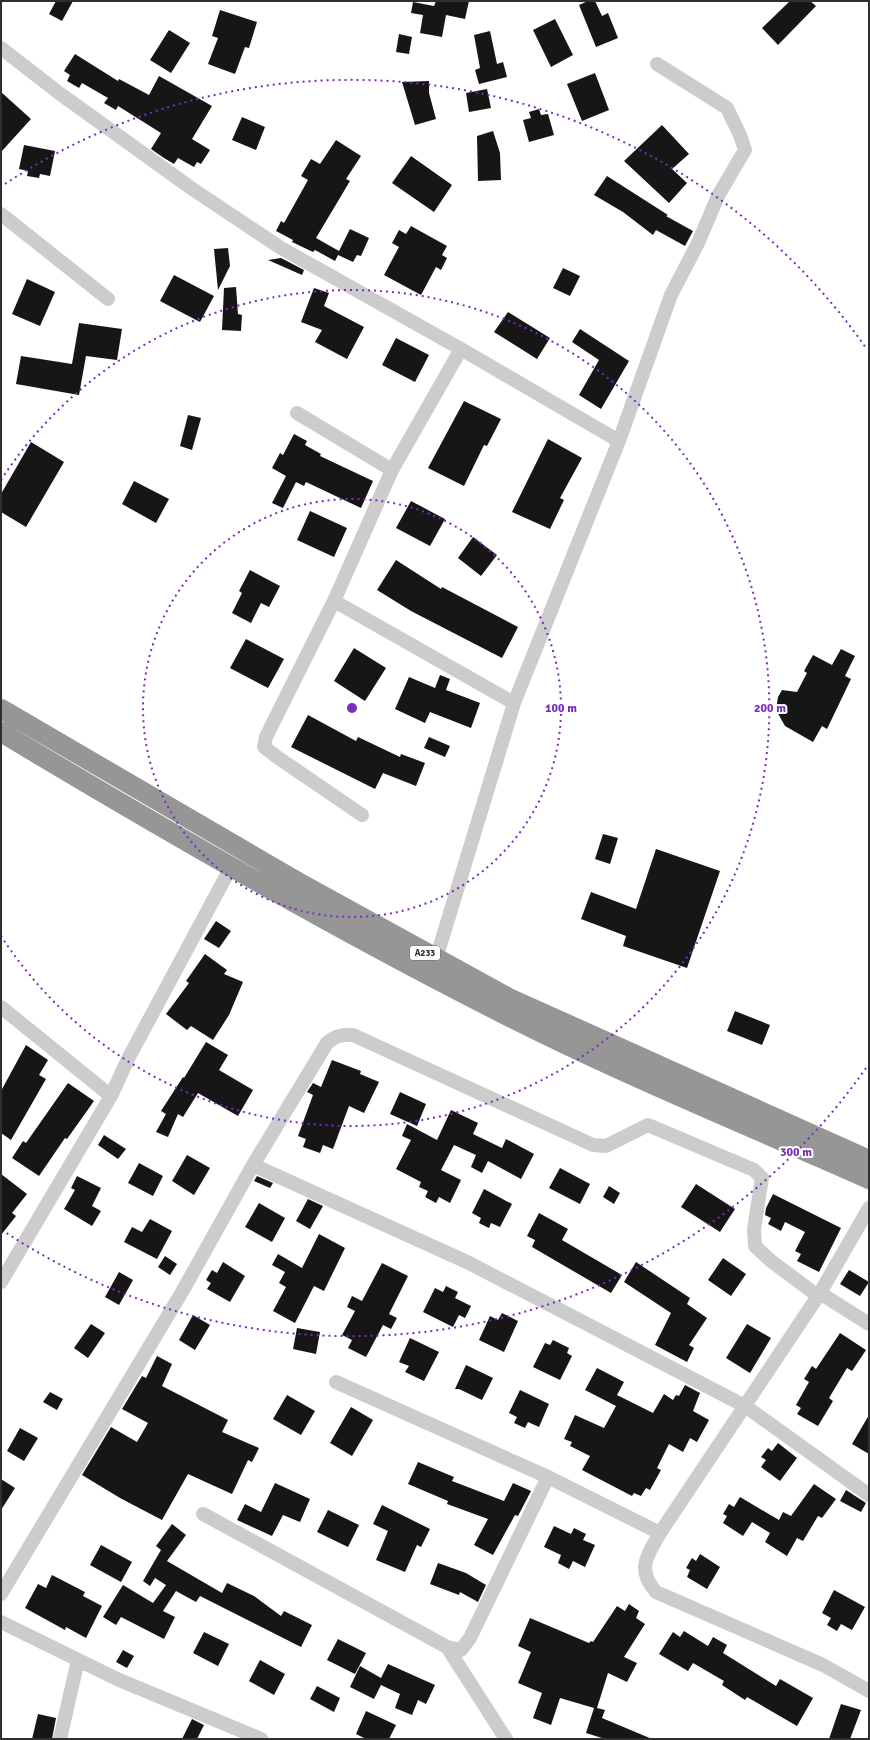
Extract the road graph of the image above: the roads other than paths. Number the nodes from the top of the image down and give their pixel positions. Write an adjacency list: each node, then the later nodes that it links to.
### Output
1 (1, 48): 5 (street)
2 (657, 64): 7 (street)
3 (1, 214): 4 (street)
4 (108, 299)
5 (461, 348): 7 (street); 8 (street)
6 (297, 413): 8 (street)
7 (619, 441): 10 (street)
8 (392, 470): 9 (street)
9 (334, 601): 10 (street); 13 (street)
10 (514, 703): 15 (street)
11 (1, 709): 15 (highway, A233)
12 (1, 732): 14 (highway, A233)
13 (362, 815)
14 (231, 867): 17 (street); 20 (highway, A233)
15 (436, 959): 18 (highway, A233)
16 (1, 1007): 17 (street)
17 (111, 1096): 23 (street)
18 (869, 1160)
19 (253, 1165): 24 (street); 27 (street); 32 (street)
20 (869, 1179)
21 (869, 1208): 22 (street)
22 (865, 1225): 24 (street)
23 (1, 1282)
24 (819, 1294): 25 (street); 27 (street)
25 (869, 1324)
26 (336, 1382): 28 (street)
27 (745, 1406): 29 (street); 31 (street)
28 (548, 1477): 31 (street); 34 (street)
29 (869, 1495)
30 (203, 1514): 34 (street)
31 (660, 1533): 36 (street)
32 (1, 1594)
33 (1, 1622): 35 (street)
34 (447, 1647): 39 (street)
35 (78, 1660): 37 (street); 38 (street)
36 (869, 1691)
37 (60, 1739)
38 (260, 1739)
39 (506, 1739)

